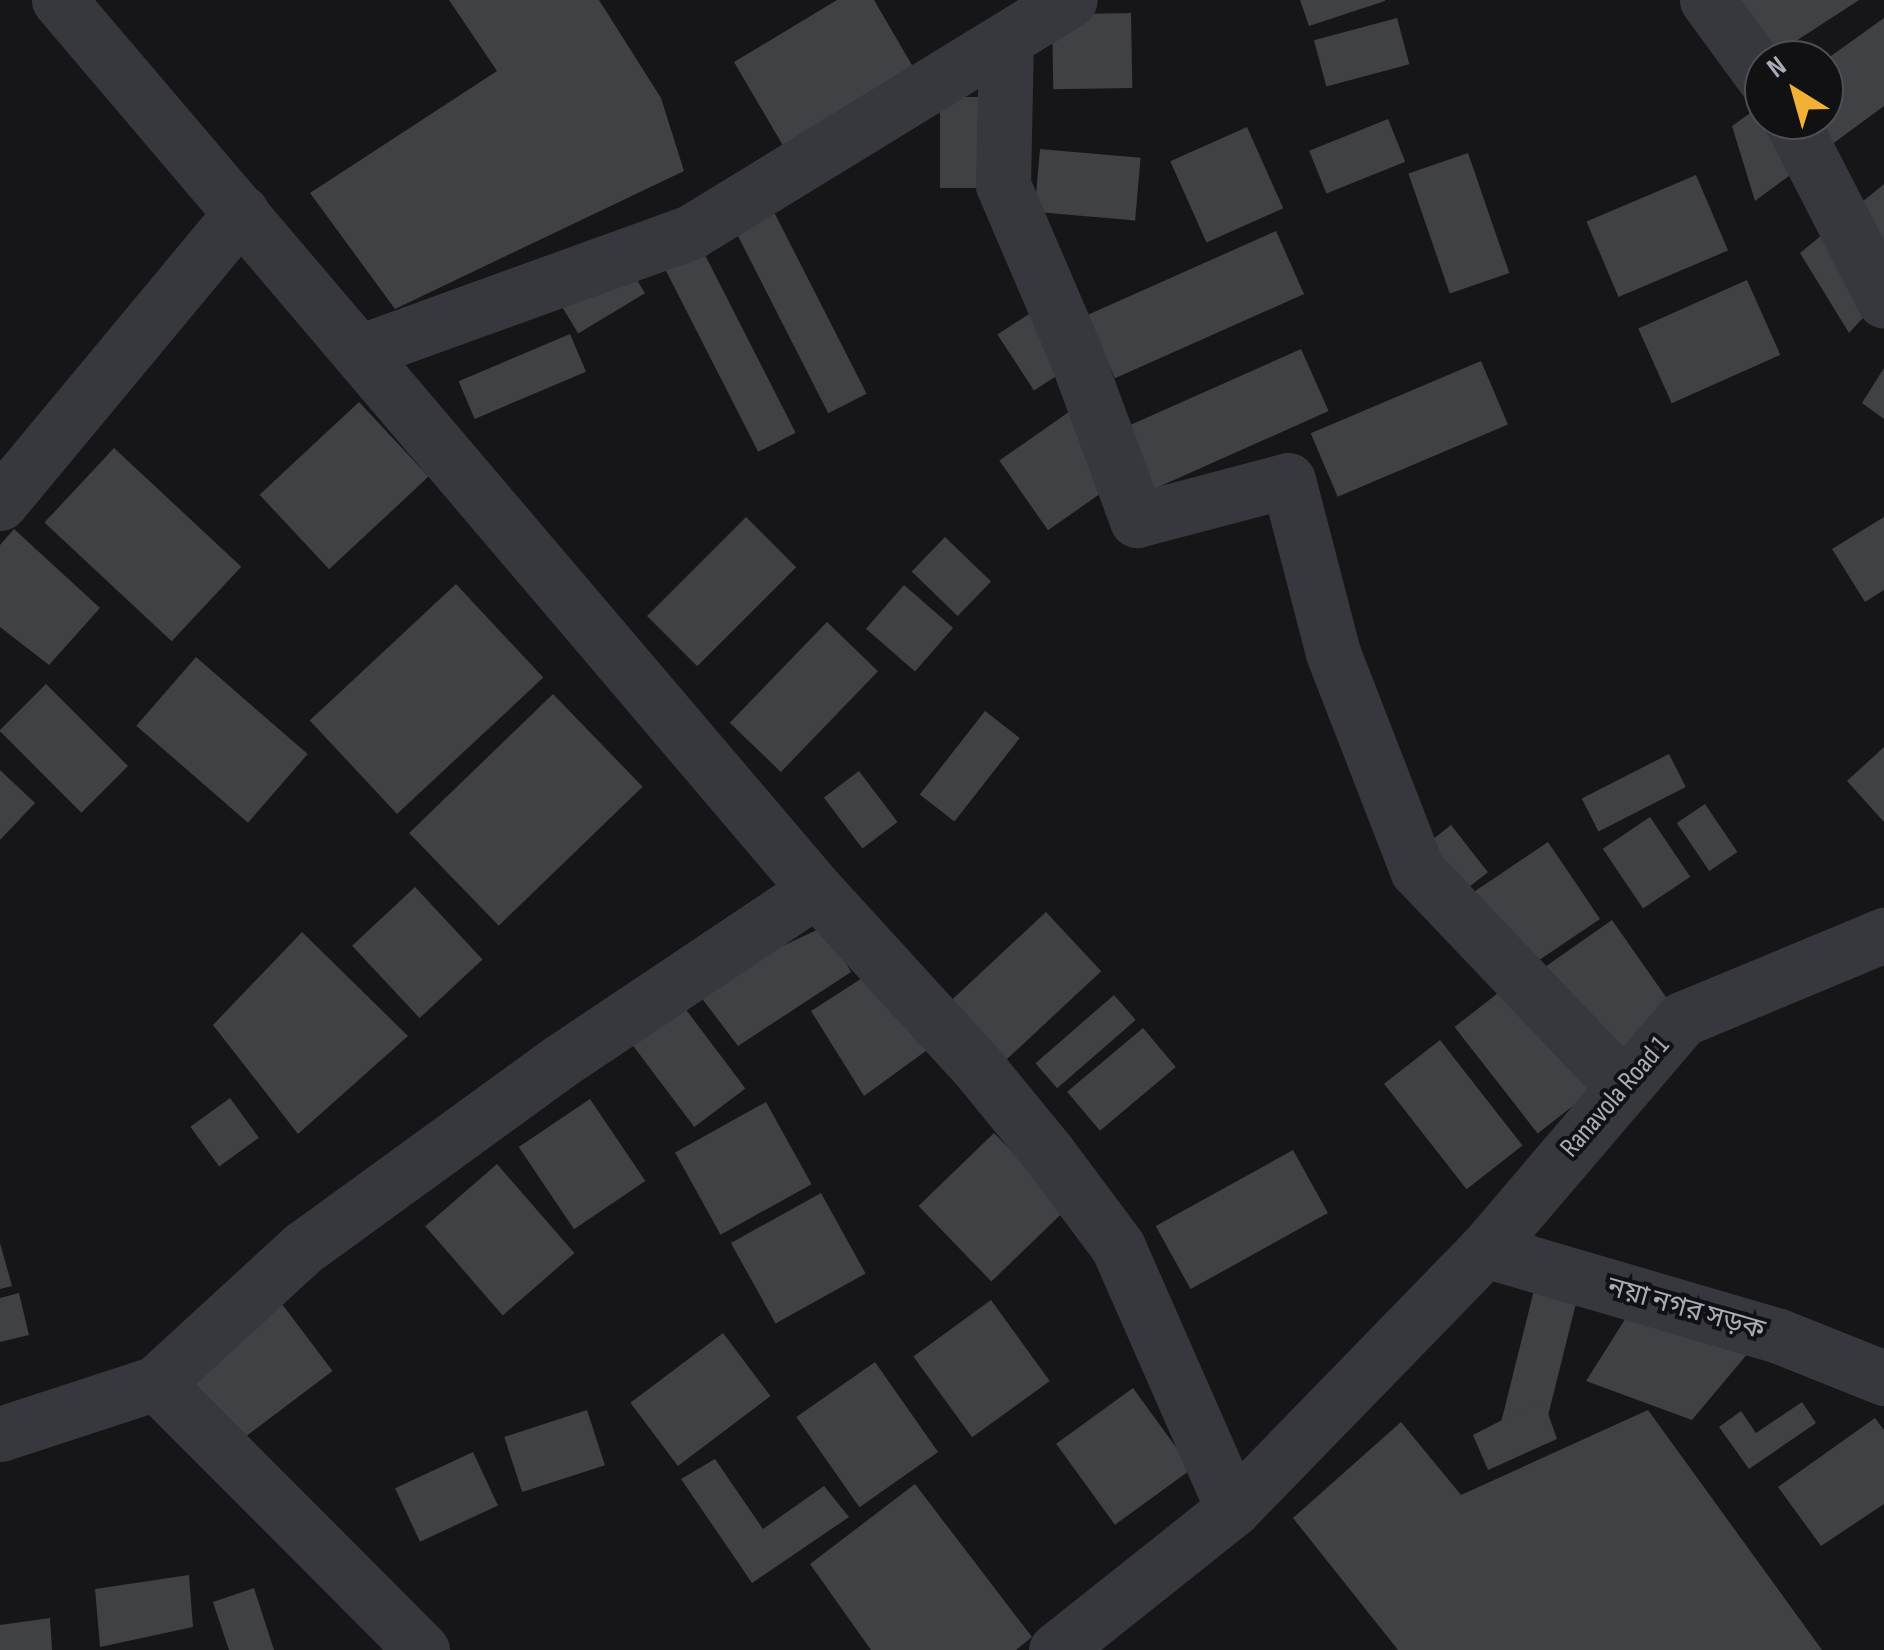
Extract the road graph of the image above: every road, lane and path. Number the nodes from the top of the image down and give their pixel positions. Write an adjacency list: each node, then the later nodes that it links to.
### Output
1 (58, 0): 7 (street)
2 (1069, 0): 4 (street)
3 (1707, 0): 5 (street)
4 (1006, 40): 9 (street); 13 (street)
5 (1744, 51)
6 (1801, 140): 8 (street)
7 (242, 212): 9 (street); 10 (street)
8 (1884, 301)
9 (362, 351): 11 (street)
10 (0, 503)
11 (816, 890): 16 (street); 18 (street)
12 (1884, 935): 13 (street, Ranavola Road 1)
13 (1624, 1087): 14 (street, Ranavola Road 1)
14 (1485, 1250): 15 (street, নয়া নগর সড়ক); 18 (street, Ranavola Road 1)
15 (1884, 1378)
16 (156, 1383): 17 (street); 19 (street)
17 (0, 1434)
18 (1233, 1508): 20 (street, Ranavola Road 1)
19 (422, 1650)
20 (1056, 1650)

